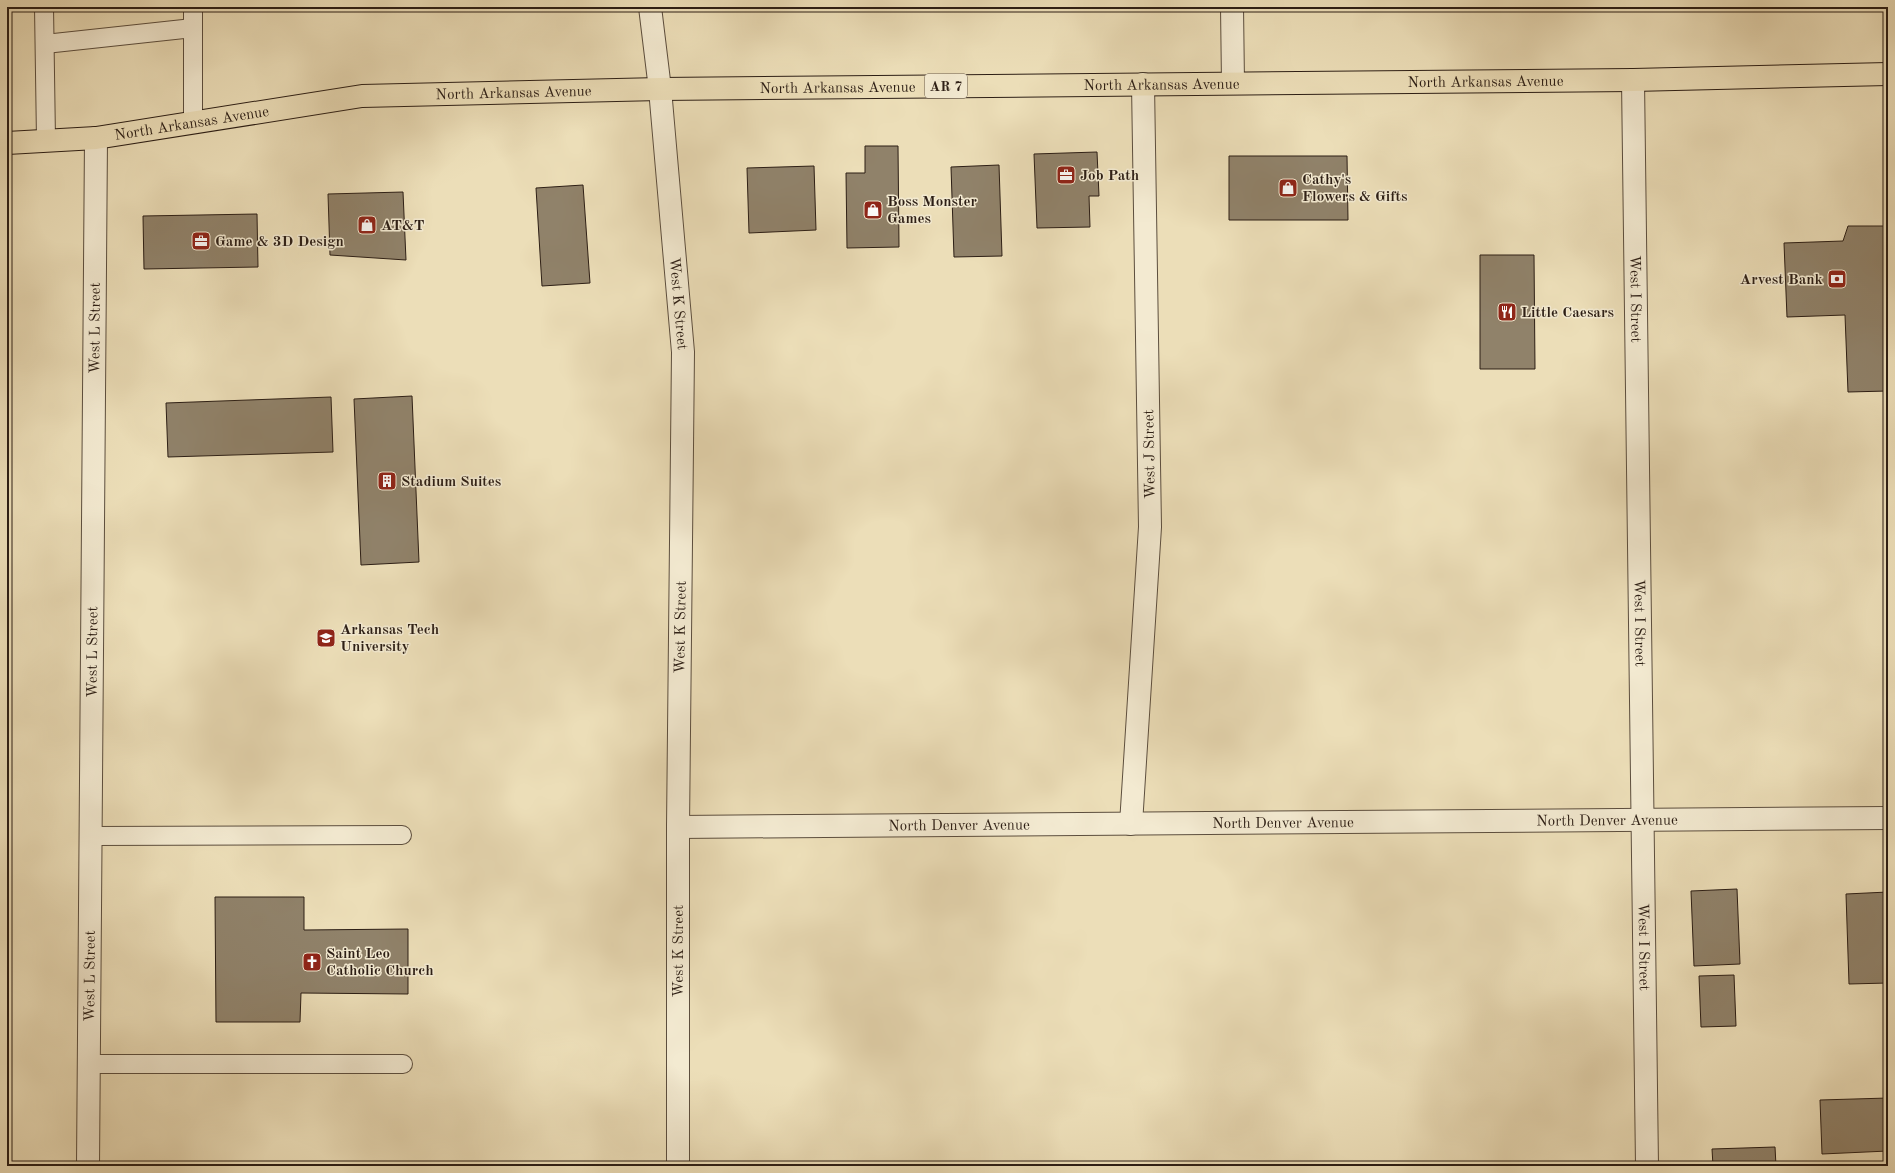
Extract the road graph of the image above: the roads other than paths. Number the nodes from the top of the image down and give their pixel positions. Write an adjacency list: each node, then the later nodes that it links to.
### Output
1 (44, 7): 6 (lane)
2 (193, 7): 5 (lane)
3 (650, 7): 11 (street, West K Street)
4 (1232, 7): 9 (street)
5 (193, 28): 6 (lane); 12 (lane)
6 (44, 44): 14 (lane)
7 (1888, 74): 8 (highway, North Arkansas Avenue / AR 7)
8 (1633, 80): 9 (highway, North Arkansas Avenue / AR 7); 17 (street, West I Street)
9 (1233, 83): 10 (highway, North Arkansas Avenue / AR 7)
10 (1143, 84): 11 (highway, North Arkansas Avenue / AR 7); 18 (street, West J Street)
11 (660, 90): 12 (highway, North Arkansas Avenue / AR 7); 19 (street, West K Street)
12 (193, 123): 13 (highway, North Arkansas Avenue / AR 7)
13 (96, 138): 14 (highway, North Arkansas Avenue / AR 7); 21 (street, West L Street)
14 (46, 140): 15 (highway, North Arkansas Avenue / AR 7)
15 (7, 143)
16 (1888, 818): 17 (street, North Denver Avenue)
17 (1642, 820): 18 (street, North Denver Avenue); 26 (street, West I Street)
18 (1131, 824): 19 (street, North Denver Avenue)
19 (678, 827): 25 (street, West K Street)
20 (402, 835): 21 (lane)
21 (91, 836): 22 (street, West L Street)
22 (89, 1064): 23 (lane); 24 (street, West L Street)
23 (403, 1064)
24 (88, 1166)
25 (678, 1166)
26 (1647, 1166)

